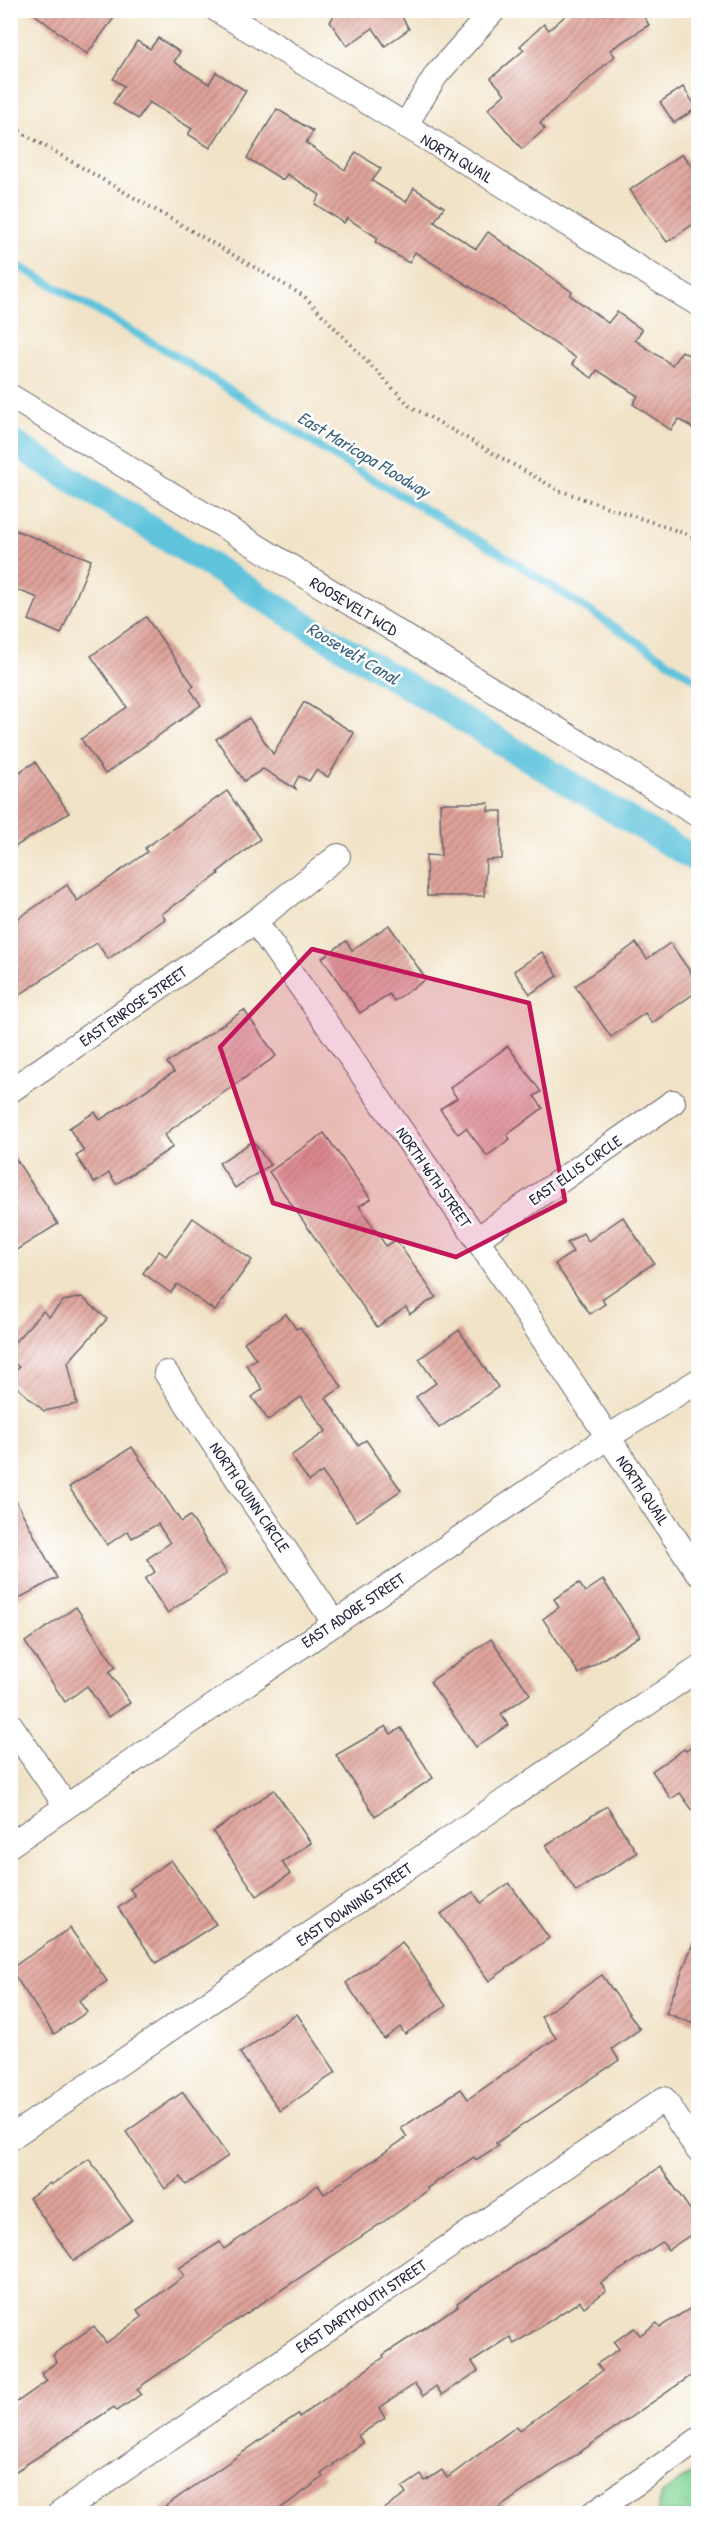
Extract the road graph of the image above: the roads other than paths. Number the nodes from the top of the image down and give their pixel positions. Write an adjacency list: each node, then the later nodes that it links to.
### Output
1 (217, 10): 3 (street, NORTH QUAIL)
2 (494, 10): 3 (street)
3 (405, 126): 4 (street, NORTH QUAIL)
4 (699, 304)
5 (10, 396): 6 (street, ROOSEVELT WCD)
6 (699, 815)
7 (338, 856): 8 (street, EAST ENROSE STREET)
8 (255, 921): 9 (street, EAST ENROSE STREET); 11 (street, NORTH 46TH STREET)
9 (10, 1090)
10 (673, 1102): 11 (street, EAST ELLIS CIRCLE)
11 (477, 1239): 14 (street, NORTH 46TH STREET)
12 (166, 1372): 16 (street, NORTH QUINN CIRCLE)
13 (699, 1381): 14 (street, EAST ADOBE STREET)
14 (608, 1437): 15 (street, NORTH QUAIL); 16 (street, EAST ADOBE STREET)
15 (699, 1573)
16 (334, 1622): 19 (street, EAST ADOBE STREET)
17 (699, 1670): 21 (street, EAST DOWNING STREET)
18 (10, 1724): 19 (street)
19 (66, 1806): 20 (street, EAST ADOBE STREET)
20 (10, 1845)
21 (10, 2138)
22 (699, 2150): 25 (street, EAST DARTMOUTH STREET)
23 (699, 2440): 24 (street)
24 (618, 2506): 26 (street)
25 (59, 2514)
26 (592, 2514)

